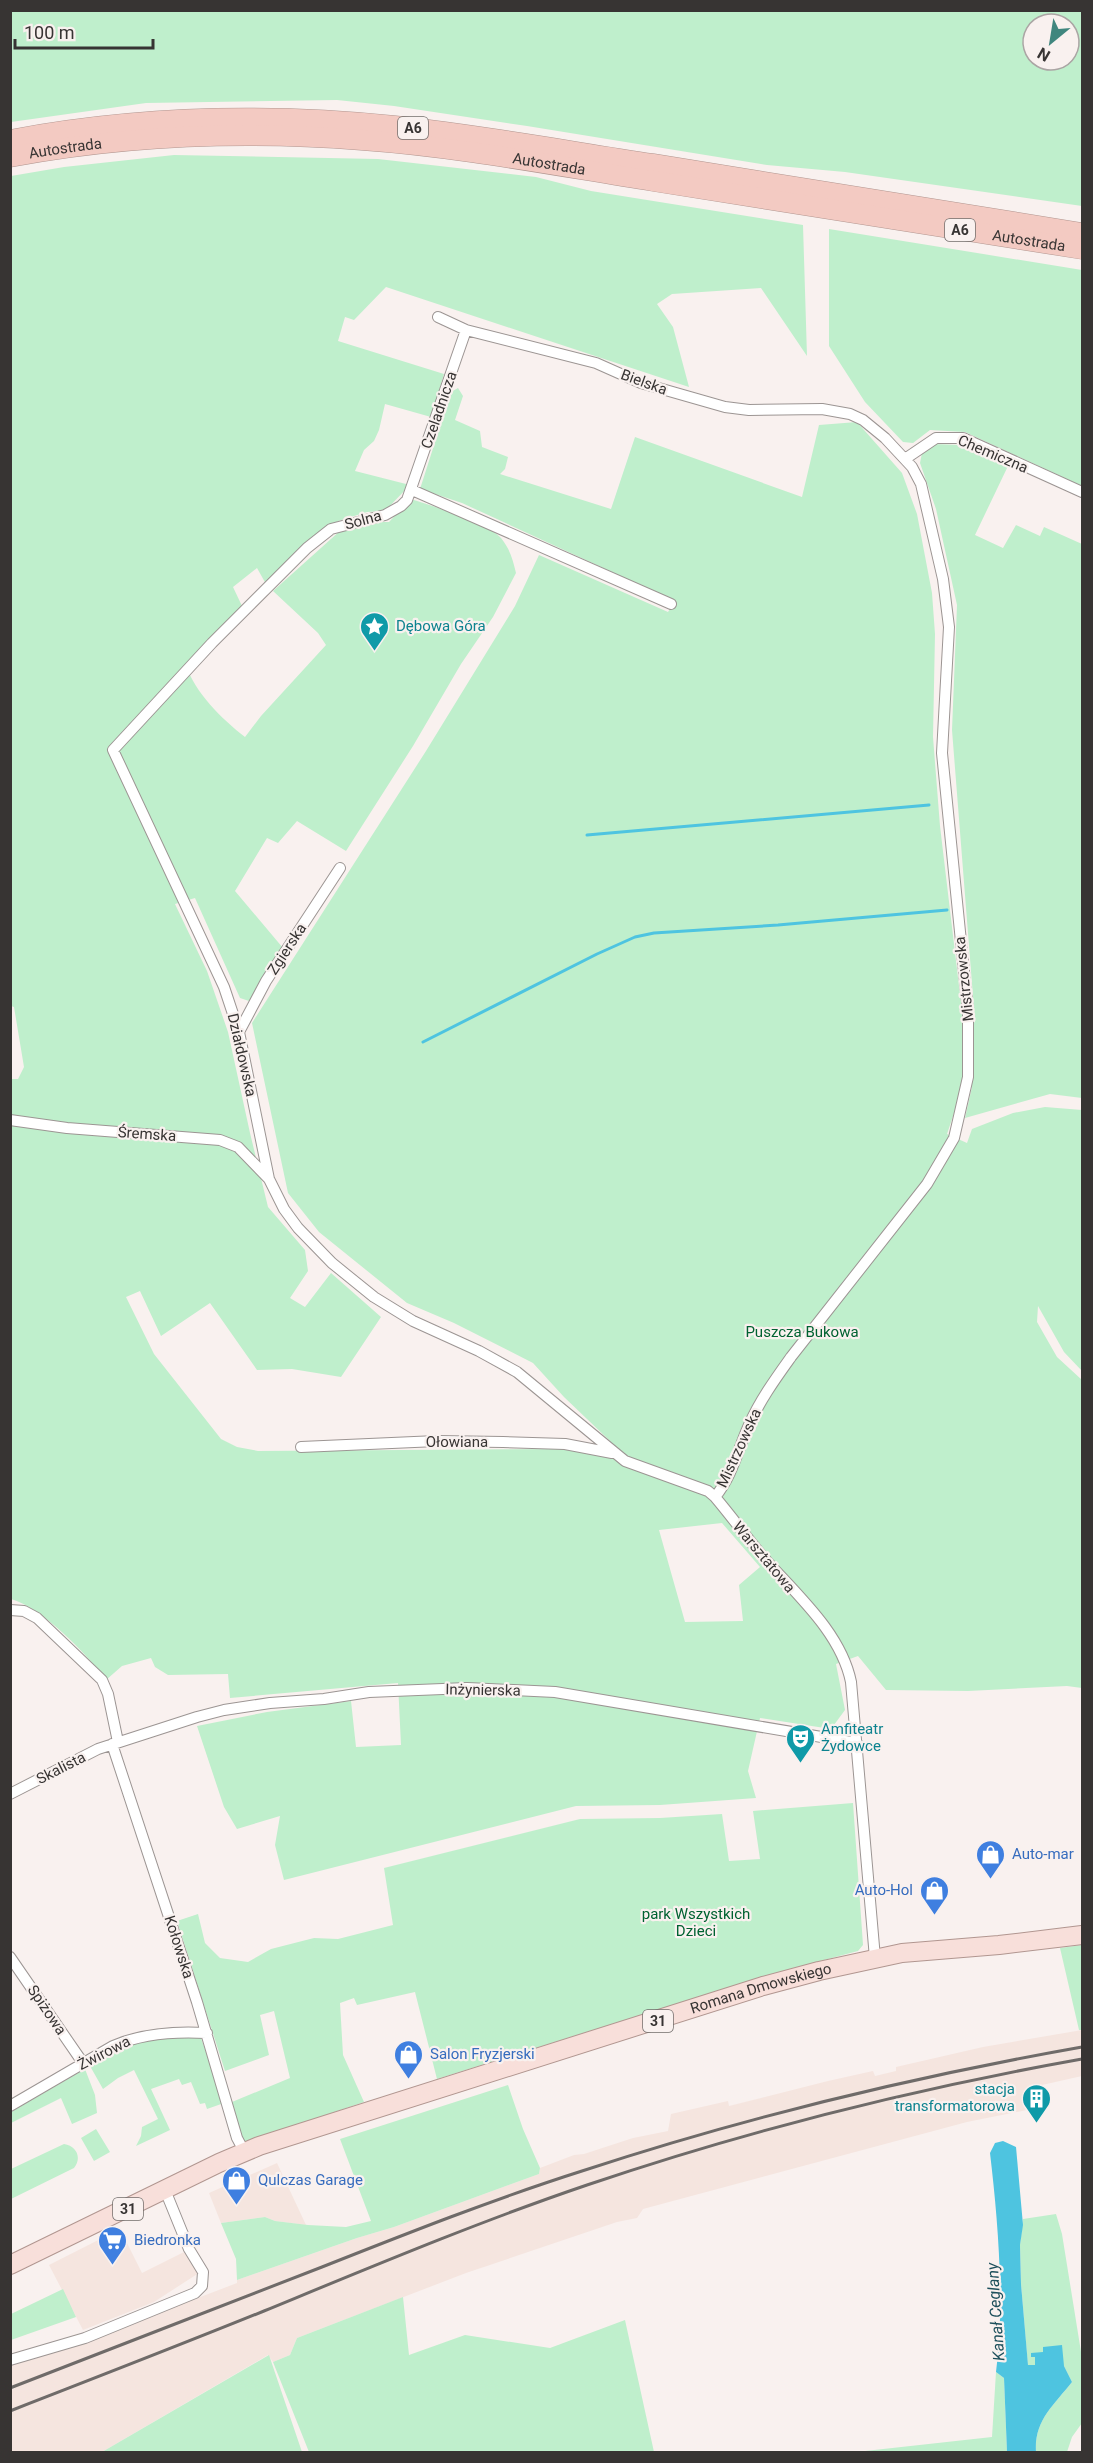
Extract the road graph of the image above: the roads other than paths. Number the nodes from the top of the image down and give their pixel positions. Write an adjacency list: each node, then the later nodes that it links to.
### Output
1 (10, 140): 3 (highway, Autostrada / A6)
2 (10, 157): 3 (highway, Autostrada / A6)
3 (811, 198): 4 (highway, Autostrada / A6)
4 (838, 202): 5 (highway, Autostrada / A6); 6 (highway, Autostrada / A6)
5 (1083, 233)
6 (1083, 249)
7 (438, 317): 8 (street, Bielska)
8 (466, 330): 9 (street, Bielska); 11 (street, Czeladnicza)
9 (857, 417): 10 (street, Mistrzowska)
10 (905, 459): 12 (street, Chemiczna); 22 (street, Mistrzowska)
11 (412, 489): 13 (street); 14 (street, Solna)
12 (1083, 492)
13 (671, 604)
14 (113, 750): 16 (street, Działdowska)
15 (340, 868): 16 (street, Zgierska)
16 (239, 1032): 18 (street, Działdowska)
17 (10, 1120): 18 (street, Śremska)
18 (269, 1179): 19 (street, Działdowska)
19 (413, 1322): 21 (street, Warsztatowa)
20 (301, 1447): 21 (street, Ołowiana)
21 (612, 1453): 22 (street, Warsztatowa)
22 (715, 1497): 25 (street, Warsztatowa)
23 (10, 1610): 24 (street, Kołowska)
24 (115, 1743): 25 (street, Inżynierska); 26 (street, Skalista); 30 (street, Kołowska)
25 (856, 1743): 29 (street, Warsztatowa)
26 (10, 1794)
27 (1083, 1935): 29 (main road, Romana Dmowskiego / 31)
28 (10, 1957): 31 (street, Spiżowa)
29 (875, 1958): 33 (main road, Romana Dmowskiego / 31)
30 (207, 2033): 31 (street, Żwirowa); 33 (street, Kołowska)
31 (83, 2063): 32 (street, Żwirowa)
32 (10, 2106)
33 (244, 2151): 34 (main road, 31)
34 (165, 2190): 35 (main road, 31); 36 (street)
35 (10, 2265)
36 (10, 2360)

